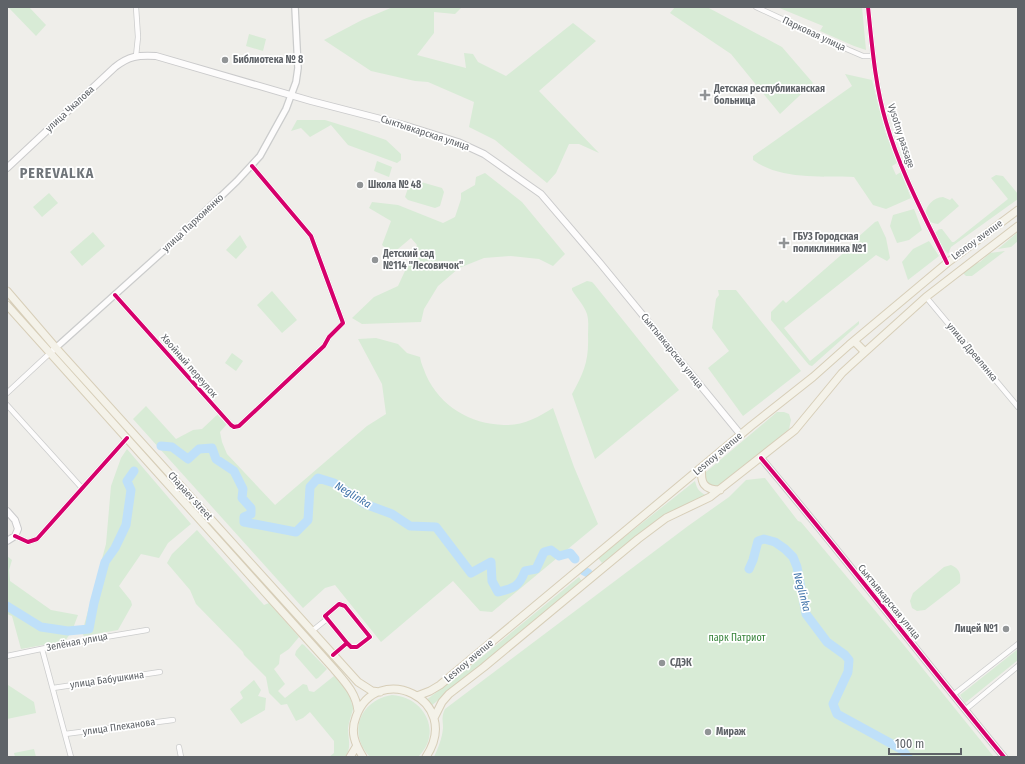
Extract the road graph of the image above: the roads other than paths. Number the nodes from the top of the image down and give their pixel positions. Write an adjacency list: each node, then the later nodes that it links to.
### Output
1 (136, 7): 5 (street)
2 (295, 7): 7 (street, улица Пархоменко)
3 (756, 7): 6 (street, Парковая улица)
4 (868, 7): 6 (street, Vysotny passage)
5 (136, 56): 7 (main road, Сыктывкарская улица); 9 (main road, улица Чкалова)
6 (873, 56): 12 (street, Vysotny passage)
7 (291, 95): 8 (street, улица Пархоменко); 24 (main road, Сыктывкарская улица)
8 (252, 166): 14 (street, улица Пархоменко); 14 (street, Хвойный переулок)
9 (7, 168)
10 (1018, 210): 12 (main road, Lesnoy avenue)
11 (1018, 226): 15 (main road, Lesnoy avenue)
12 (947, 263): 17 (main road, Lesnoy avenue)
13 (7, 291): 18 (main road, Chapaev street)
14 (115, 295): 18 (street, улица Пархоменко)
15 (926, 297): 19 (main road, Lesnoy avenue); 23 (street, улица Древлянка)
16 (7, 305): 20 (main road, Chapaev street)
17 (854, 341): 19 (main road); 24 (main road, Lesnoy avenue)
18 (56, 348): 20 (street, улица Пархоменко); 35 (main road, Chapaev street)
19 (865, 352): 26 (main road, Lesnoy avenue)
20 (50, 353): 21 (street, улица Пархоменко); 25 (main road, Chapaev street)
21 (7, 393)
22 (7, 406): 28 (street)
23 (1018, 407)
24 (741, 435): 27 (main road, Lesnoy avenue)
25 (127, 438): 28 (street); 48 (main road, Chapaev street)
26 (761, 458): 29 (main road, Lesnoy avenue); 45 (street, Сыктывкарская улица)
27 (702, 467): 29 (main road); 46 (main road, Lesnoy avenue)
28 (82, 487): 31 (street)
29 (721, 490): 49 (main road, Lesnoy avenue)
30 (7, 511): 31 (main road)
31 (15, 536): 32 (main road)
32 (7, 541)
33 (327, 619): 35 (street); 36 (street); 36 (street)
34 (147, 630): 38 (street, Зелёная улица)
35 (312, 631): 39 (main road, Chapaev street)
36 (347, 643): 39 (street)
37 (1018, 644): 45 (street)
38 (42, 649): 40 (street, Зелёная улица); 43 (street)
39 (333, 655): 44 (main road, Chapaev street)
40 (7, 656)
41 (1018, 666): 47 (street)
42 (160, 672): 43 (street, улица Бабушкина)
43 (53, 688): 51 (street)
44 (380, 692): 46 (main road); 48 (main road)
45 (953, 695): 47 (street, Сыктывкарская улица)
46 (417, 696): 49 (main road)
47 (965, 710): 59 (street, Сыктывкарская улица)
48 (358, 711): 53 (main road)
49 (434, 718): 58 (main road)
50 (173, 720): 51 (street, улица Плеханова)
51 (65, 734): 54 (street)
52 (179, 747): 55 (street)
53 (356, 747): 56 (main road); 57 (main road)
54 (71, 757)
55 (181, 757)
56 (350, 757)
57 (363, 757)
58 (426, 757)
59 (1004, 757)

